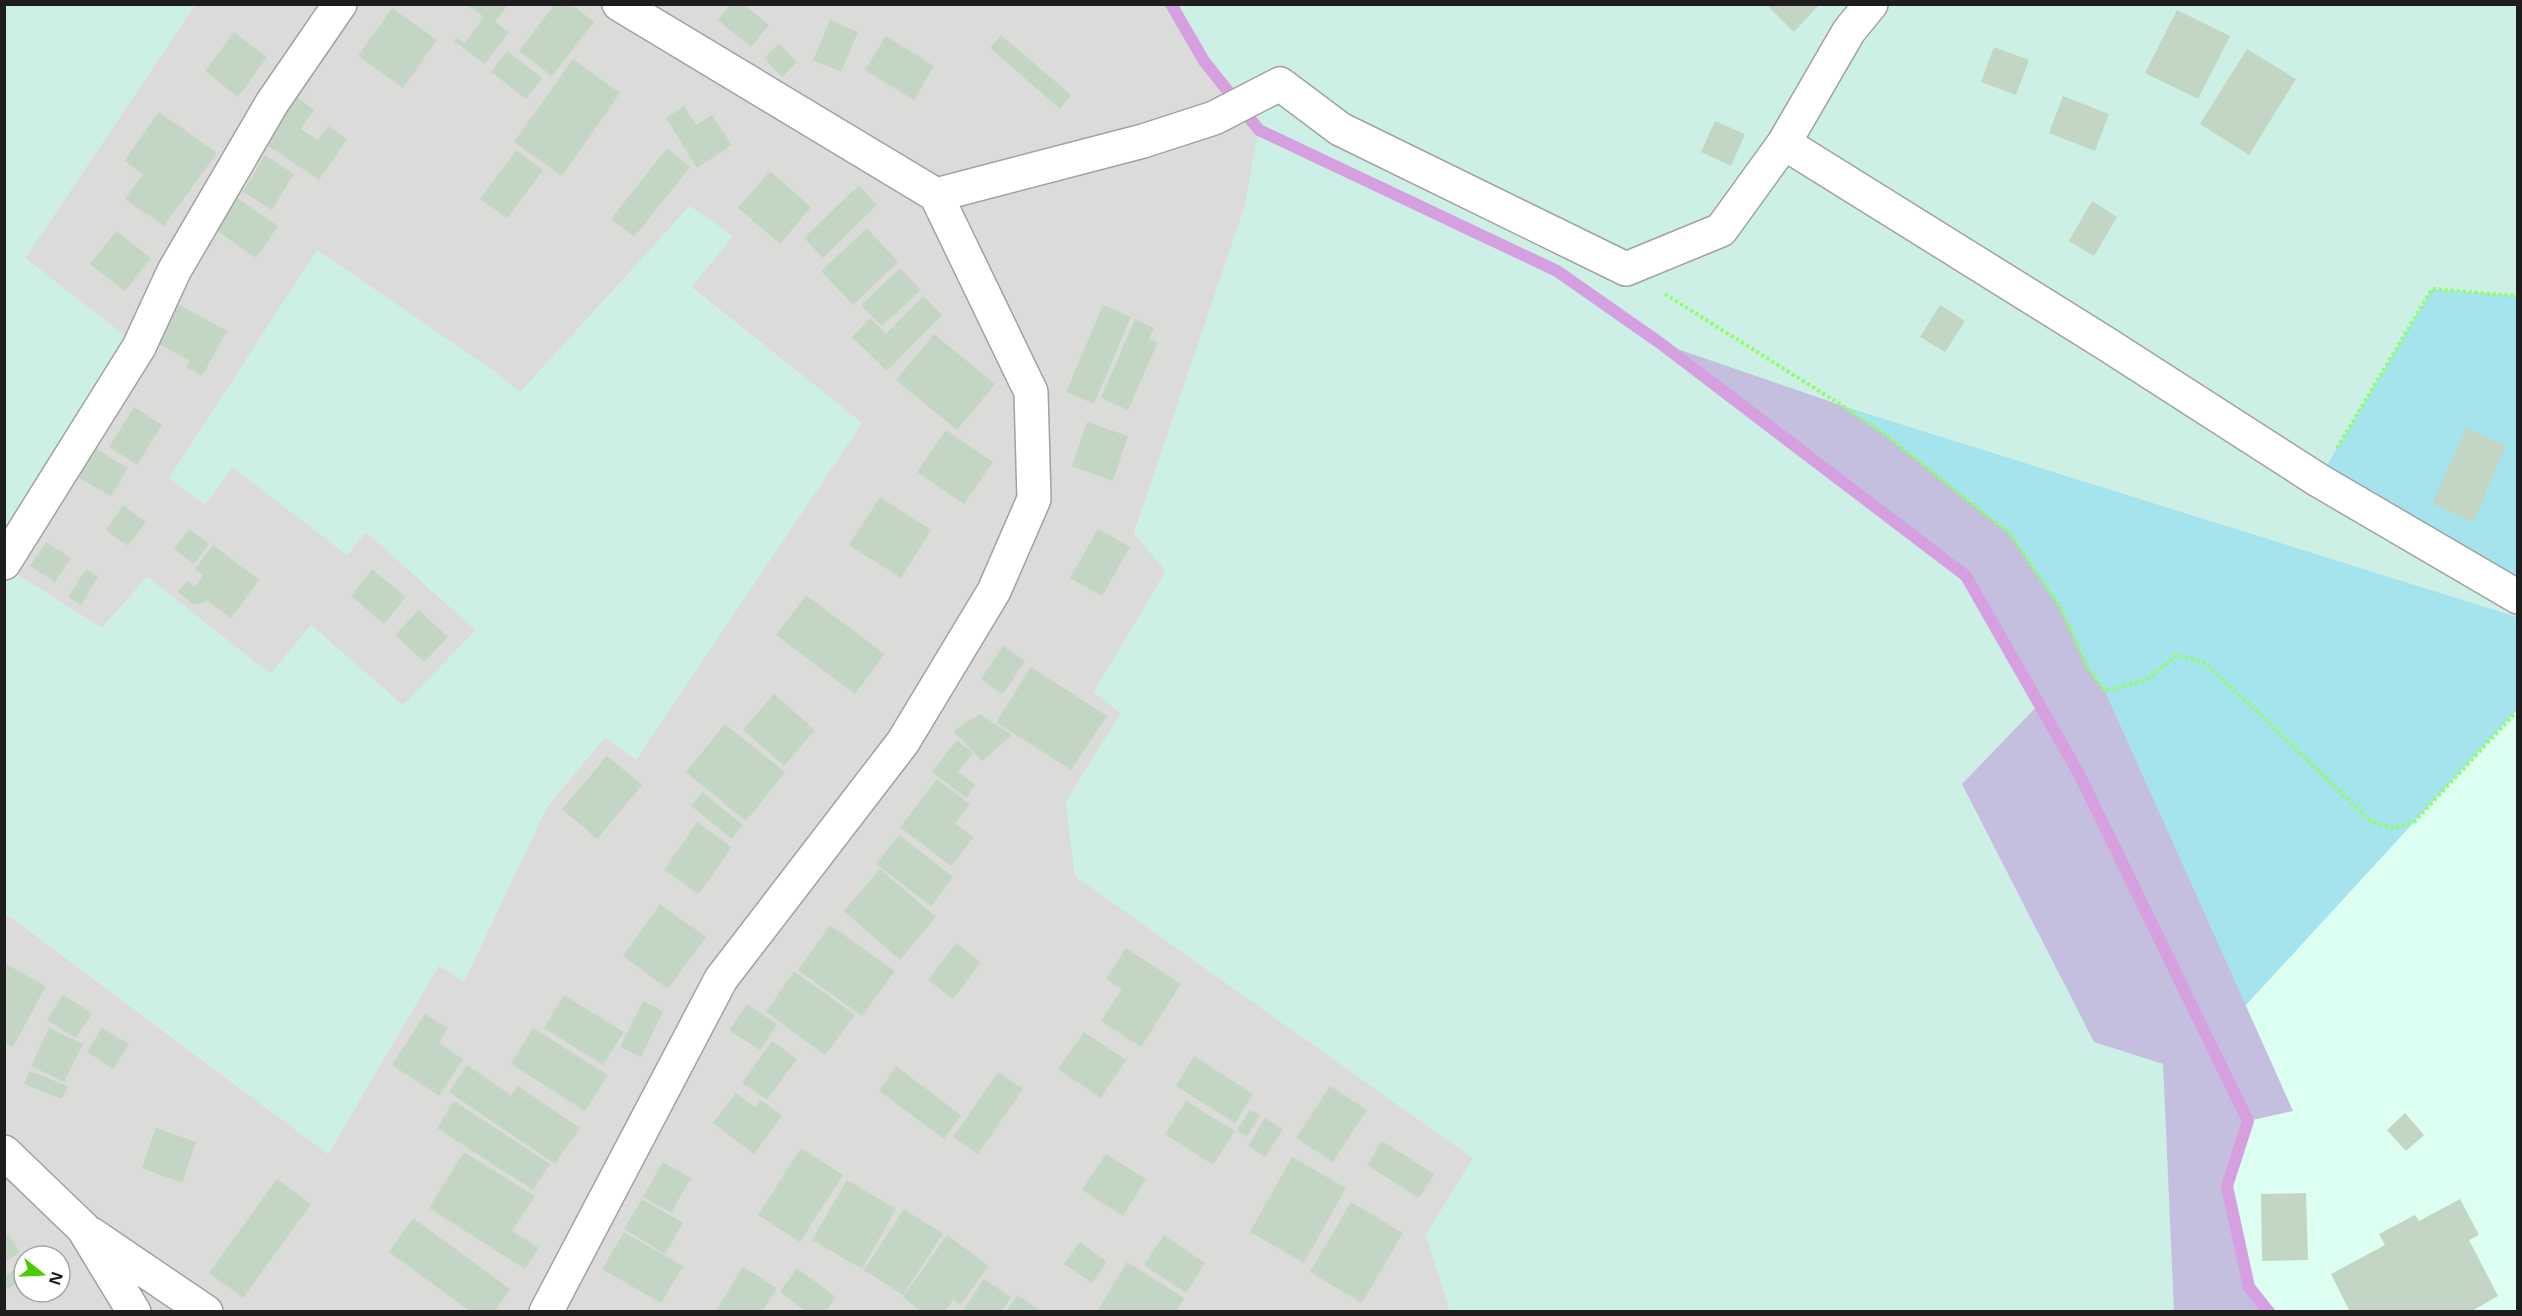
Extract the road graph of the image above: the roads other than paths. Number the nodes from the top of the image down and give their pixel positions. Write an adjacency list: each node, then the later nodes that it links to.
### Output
1 (340, 4): 6 (street)
2 (619, 4): 5 (street)
3 (1871, 4): 4 (street)
4 (1784, 143): 5 (street); 7 (street)
5 (936, 195): 12 (street)
6 (4, 563)
7 (2517, 597)
8 (4, 1152): 9 (street)
9 (82, 1228): 10 (street); 11 (street)
10 (128, 1310)
11 (206, 1311)
12 (546, 1311)

